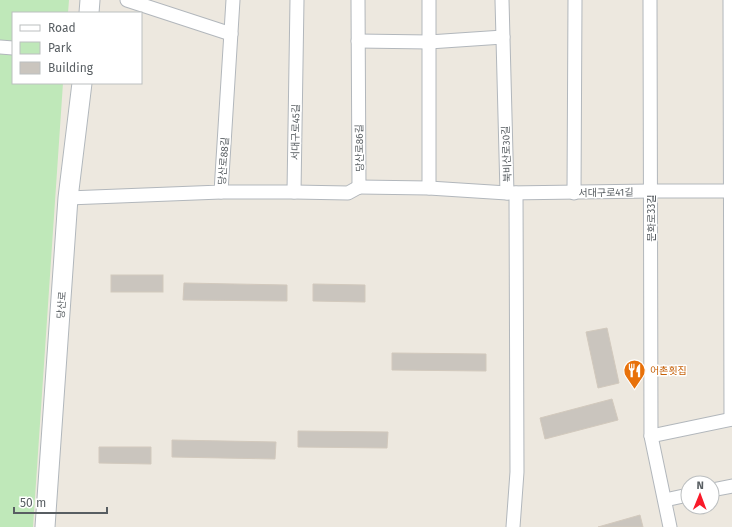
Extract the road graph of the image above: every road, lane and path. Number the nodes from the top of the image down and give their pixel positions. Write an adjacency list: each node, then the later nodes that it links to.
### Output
1 (90, 0): 11 (main road)
2 (127, 0): 12 (street)
3 (233, 0): 12 (street, 당산로88길)
4 (297, 0): 24 (street, 서대구로45길)
5 (358, 0): 14 (street, 당산로86길)
6 (429, 0): 15 (street)
7 (502, 0): 13 (street, 북비산로30길)
8 (575, 0): 26 (street)
9 (650, 0): 21 (street, 문화로33길)
10 (730, 0): 22 (street)
11 (89, 12)
12 (231, 34): 23 (street, 당산로88길)
13 (502, 37): 15 (street); 25 (street, 북비산로30길)
14 (358, 41): 15 (street); 19 (street, 당산로86길)
15 (429, 42): 20 (street)
16 (0, 47): 17 (street)
17 (12, 48)
18 (82, 84): 27 (main road, 당산로)
19 (360, 187): 20 (street, 당산로86길); 24 (street)
20 (429, 188): 25 (street, 북비산로30길)
21 (651, 191): 22 (street, 서대구로41길); 26 (street, 서대구로41길); 29 (street, 문화로33길)
22 (731, 191): 28 (street)
23 (221, 192): 24 (street); 27 (street, 당산로88길)
24 (294, 192)
25 (511, 193): 26 (street, 서대구로41길); 35 (street)
26 (574, 193)
27 (68, 198): 34 (main road, 당산로)
28 (731, 419): 29 (street)
29 (651, 436): 33 (street, 문화로33길)
30 (732, 486): 31 (street)
31 (720, 488)
32 (680, 497): 33 (street)
33 (665, 500): 36 (street, 문화로33길)
34 (45, 527)
35 (512, 527)
36 (670, 527)

